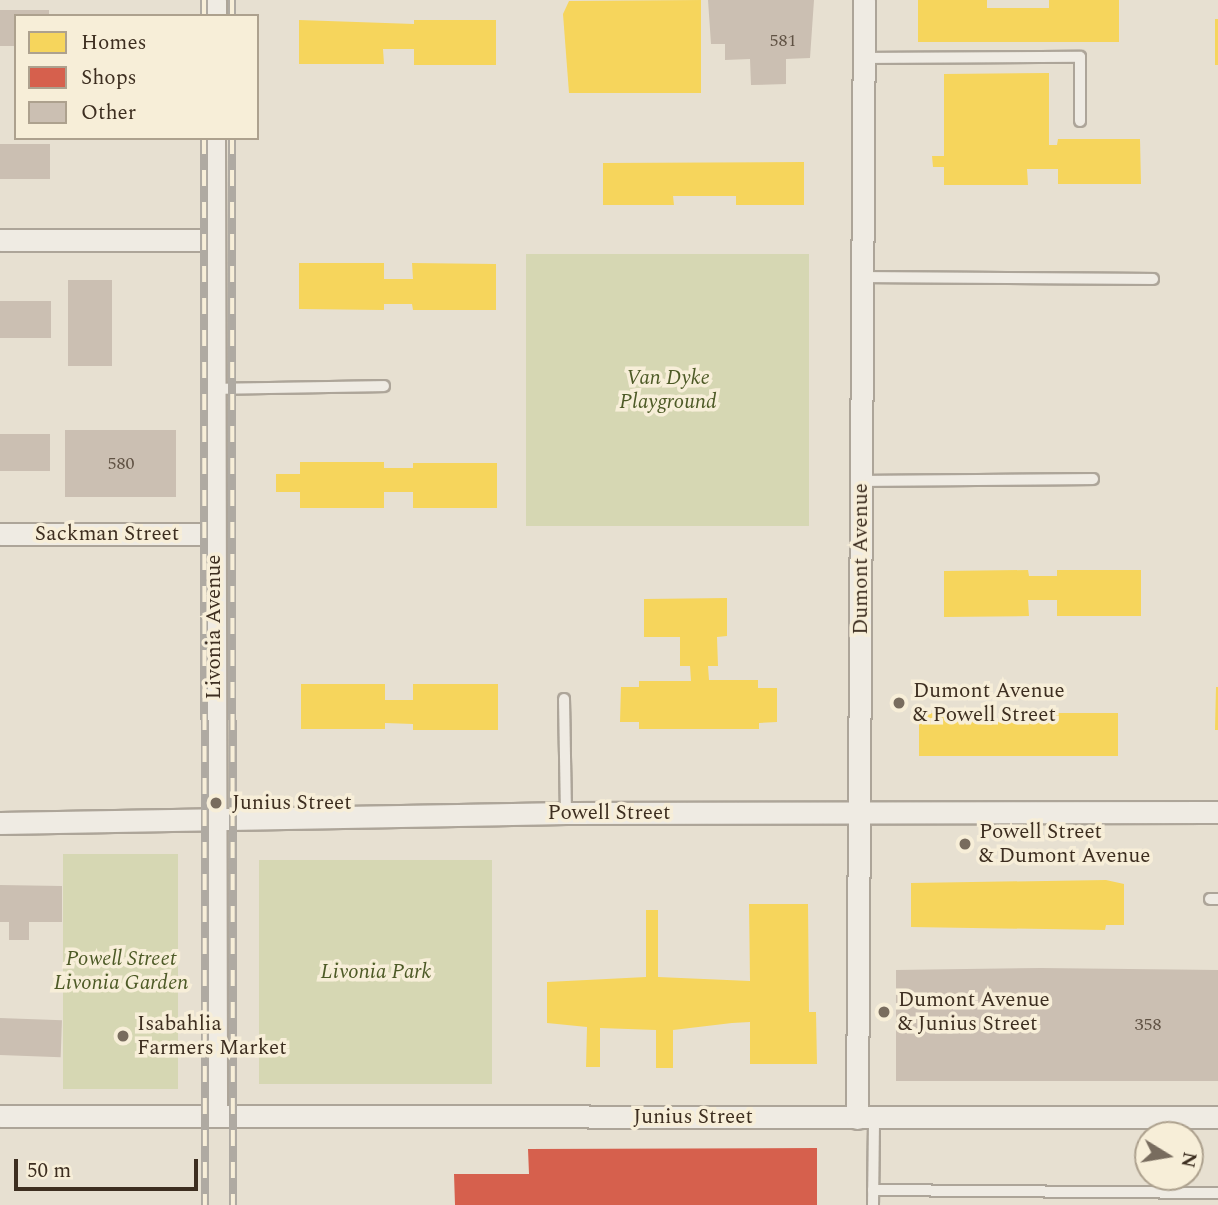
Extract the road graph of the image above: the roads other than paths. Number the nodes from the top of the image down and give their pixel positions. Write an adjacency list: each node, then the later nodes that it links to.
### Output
1 (863, 0): 2 (street, Dumont Avenue)
2 (863, 58): 3 (lane); 7 (street, Dumont Avenue)
3 (1080, 121)
4 (214, 140): 6 (street, Livonia Avenue)
5 (0, 240): 6 (street)
6 (214, 240): 10 (street, Livonia Avenue)
7 (862, 277): 8 (lane); 12 (street, Dumont Avenue)
8 (1153, 279)
9 (384, 386): 10 (lane)
10 (214, 389): 14 (street, Livonia Avenue)
11 (1093, 478): 12 (lane)
12 (861, 481): 16 (street, Dumont Avenue)
13 (0, 534): 14 (street, Sackman Street)
14 (214, 534): 19 (street, Livonia Avenue)
15 (564, 699): 17 (lane)
16 (859, 812): 17 (street, Powell Street); 18 (street, Powell Street); 24 (street, Dumont Avenue)
17 (566, 813): 19 (street, Powell Street)
18 (1218, 813)
19 (214, 821): 20 (street, Powell Street); 22 (street, Livonia Avenue)
20 (0, 823)
21 (0, 1115): 22 (street, Junius Street)
22 (216, 1115): 24 (street, Junius Street)
23 (1218, 1117): 24 (street, Junius Street)
24 (866, 1118): 25 (lane)
25 (873, 1190): 26 (lane); 28 (lane)
26 (1109, 1192): 27 (lane); 29 (lane)
27 (1218, 1193)
28 (873, 1205)
29 (1109, 1205)

